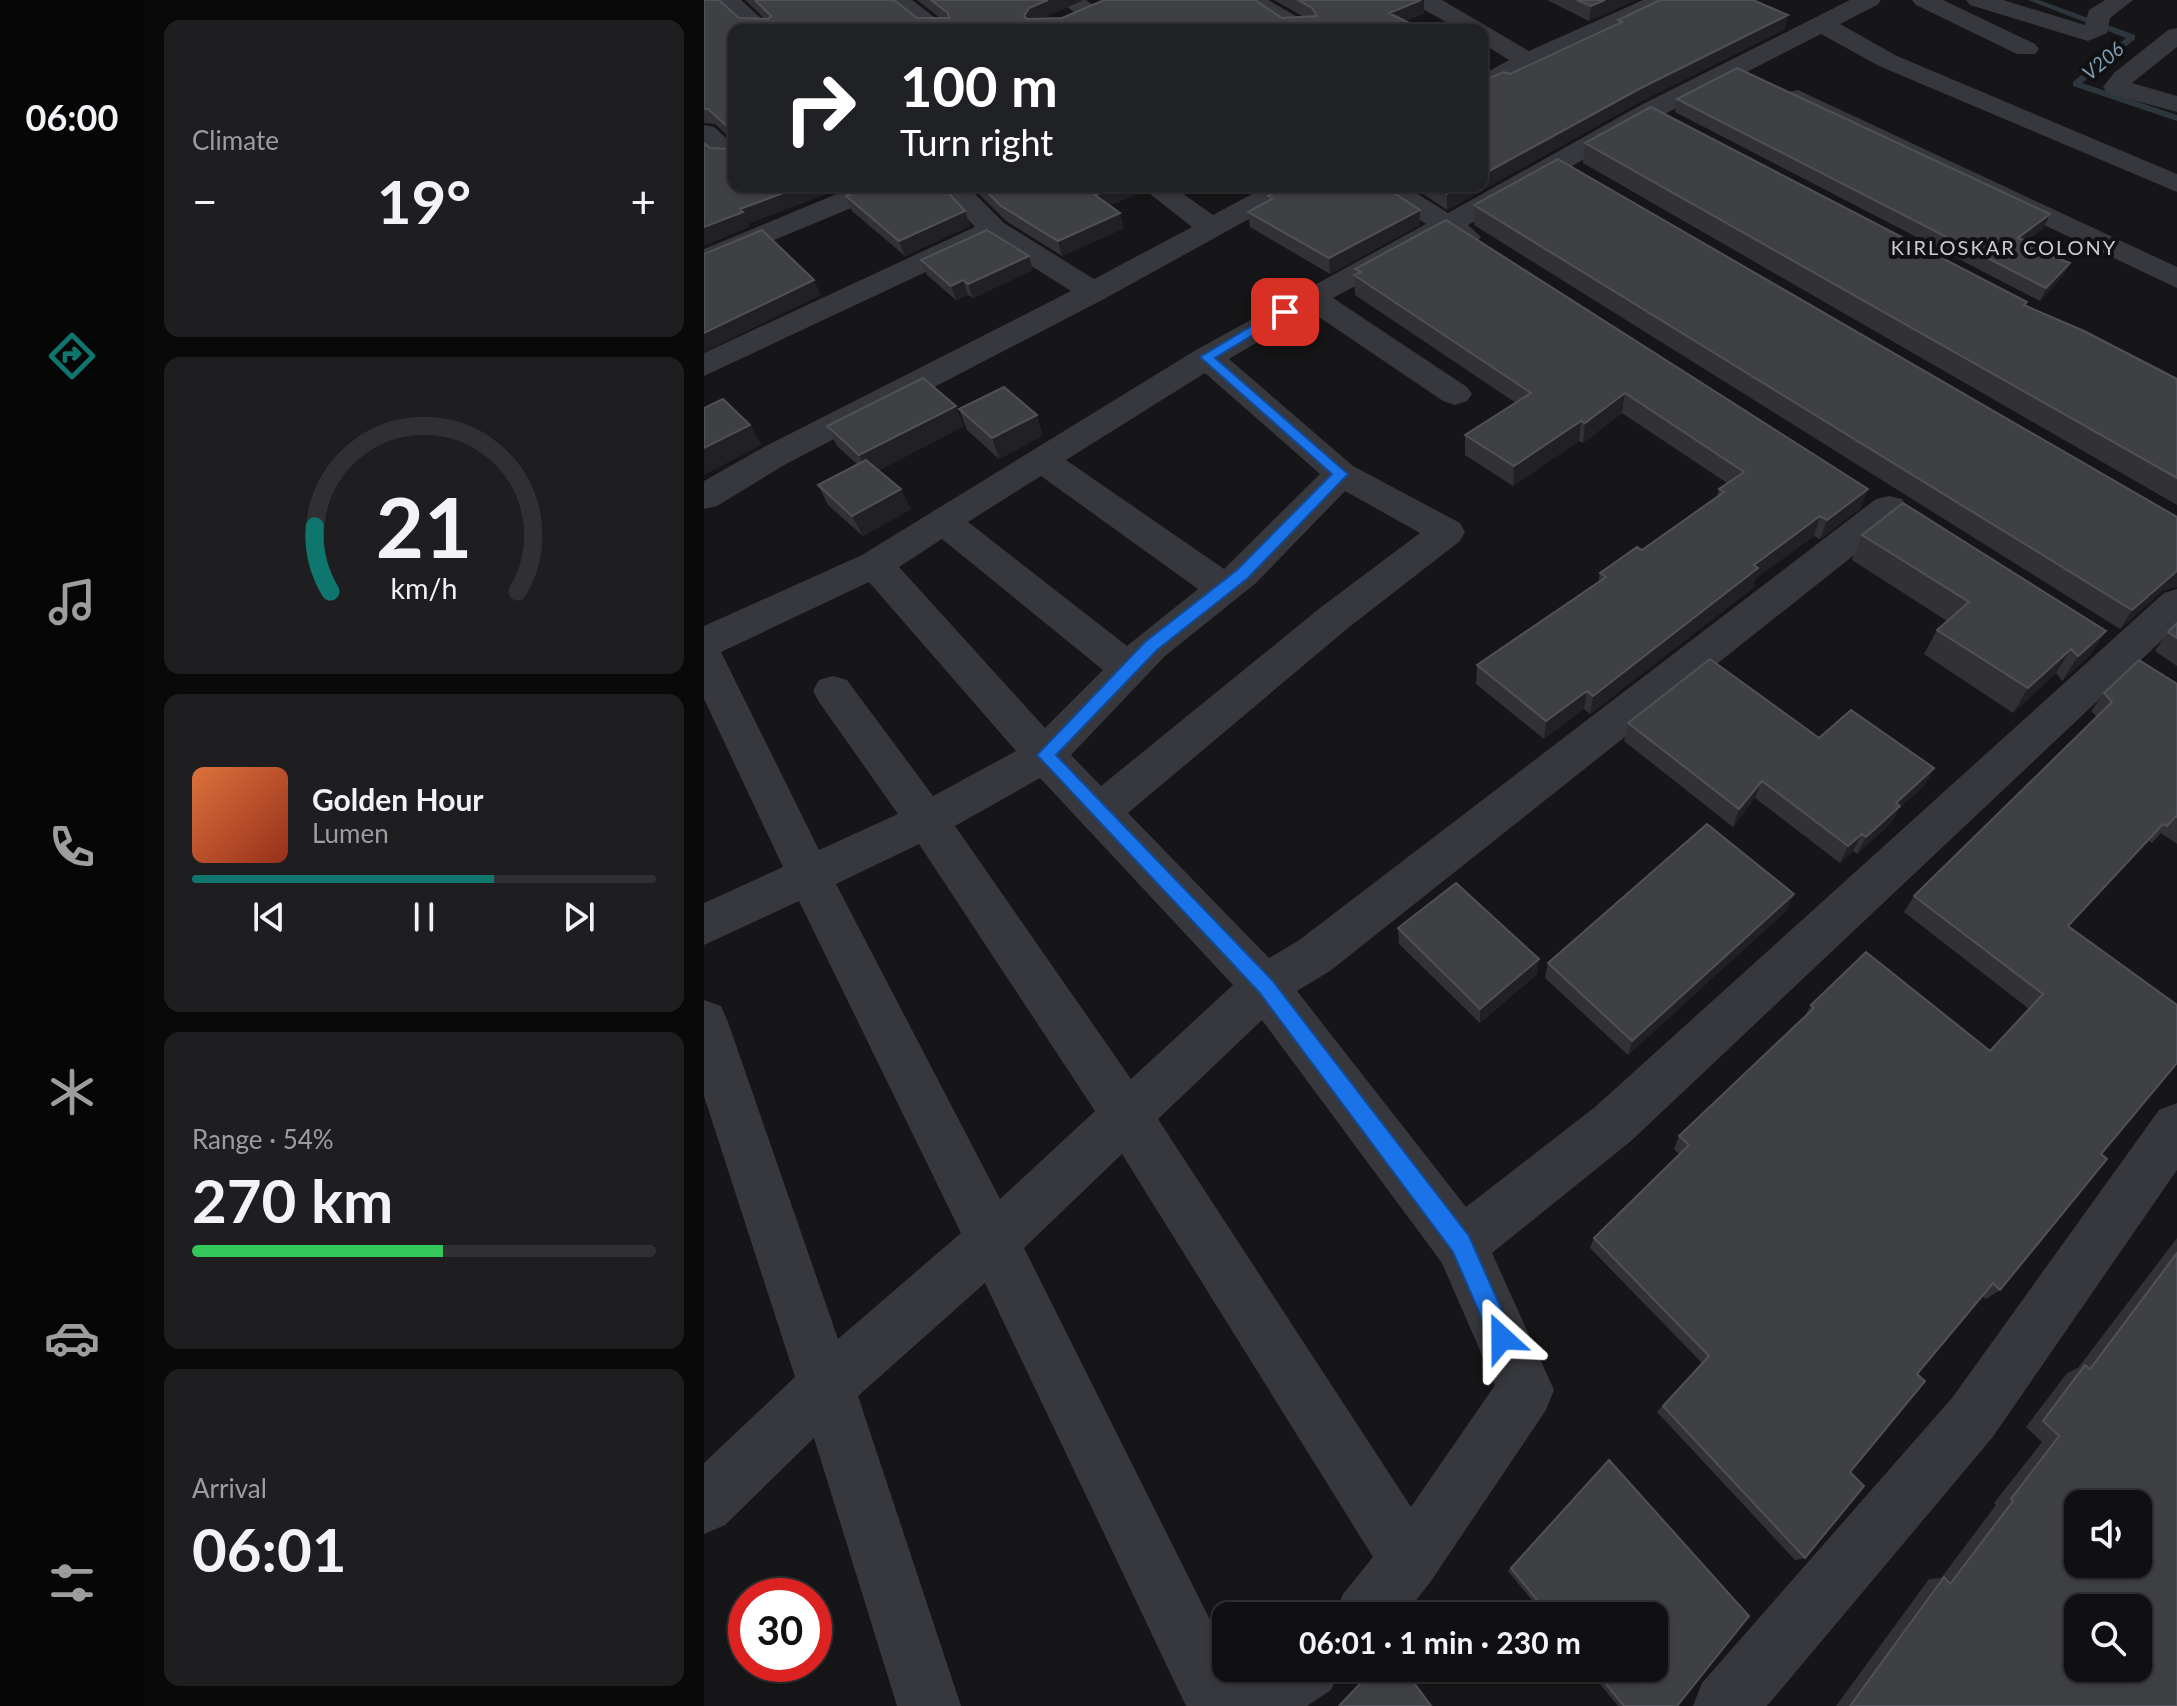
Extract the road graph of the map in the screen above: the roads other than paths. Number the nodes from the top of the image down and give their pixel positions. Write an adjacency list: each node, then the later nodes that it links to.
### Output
1 (726, 0): 15 (street)
2 (896, 0): 16 (street)
3 (1112, 0): 12 (street)
4 (1251, 0): 19 (street)
5 (1424, 0): 13 (street)
6 (1481, 0): 13 (street)
7 (1663, 0): 24 (street)
8 (1869, 0): 14 (street)
9 (1924, 0): 23 (street)
10 (1978, 0): 11 (street)
11 (2121, 0)
12 (1077, 6): 17 (street); 18 (street)
13 (1450, 13): 20 (street)
14 (1819, 23): 25 (street); 32 (street)
15 (755, 24)
16 (930, 24)
17 (1057, 24)
18 (1107, 24)
19 (1293, 24)
20 (1468, 24)
21 (2177, 35): 27 (street)
22 (1488, 36): 24 (street)
23 (2026, 49)
24 (1527, 61): 26 (street)
25 (1734, 69): 28 (street); 43 (street)
26 (1488, 82)
27 (2177, 104)
28 (1648, 112): 29 (street); 38 (street)
29 (1674, 126)
30 (704, 133): 31 (street)
31 (722, 158)
32 (2177, 184)
33 (866, 192): 42 (street)
34 (957, 192): 40 (street)
35 (1162, 192): 39 (street)
36 (1277, 192): 39 (street)
37 (1395, 192): 38 (street)
38 (1447, 225): 41 (street); 45 (street)
39 (1211, 227): 44 (street)
40 (994, 229): 44 (street); 47 (street)
41 (1487, 251)
42 (704, 260)
43 (2177, 279)
44 (1093, 292): 51 (street)
45 (1311, 297): 46 (street); 48 (street)
46 (1207, 357): 49 (street); 50 (street)
47 (704, 366)
48 (1455, 394)
49 (1043, 460): 53 (street); 55 (street)
50 (1341, 474): 55 (street); 62 (street)
51 (704, 497)
52 (1888, 507): 66 (street)
53 (943, 521): 54 (street); 59 (street)
54 (875, 564): 57 (street); 61 (street)
55 (1224, 588): 59 (street)
56 (2177, 603): 71 (street)
57 (704, 643)
58 (704, 657): 64 (street)
59 (1128, 669): 61 (street)
60 (833, 691): 63 (street)
61 (1045, 755): 62 (street); 63 (street)
62 (1100, 812): 66 (street)
63 (929, 819): 64 (street); 68 (street)
64 (808, 874): 65 (street); 70 (street)
65 (704, 925)
66 (1265, 986): 68 (street); 71 (street)
67 (704, 1022): 72 (street)
68 (1125, 1115): 70 (street); 74 (street)
69 (2177, 1127): 80 (street)
70 (993, 1241): 72 (street); 78 (street)
71 (1461, 1244): 74 (street)
72 (826, 1386): 73 (street); 77 (street)
73 (704, 1504)
74 (1410, 1560): 75 (street)
75 (1376, 1602)
76 (1287, 1682): 79 (street)
77 (929, 1706)
78 (1219, 1706)
79 (1249, 1706)
80 (1725, 1706)

